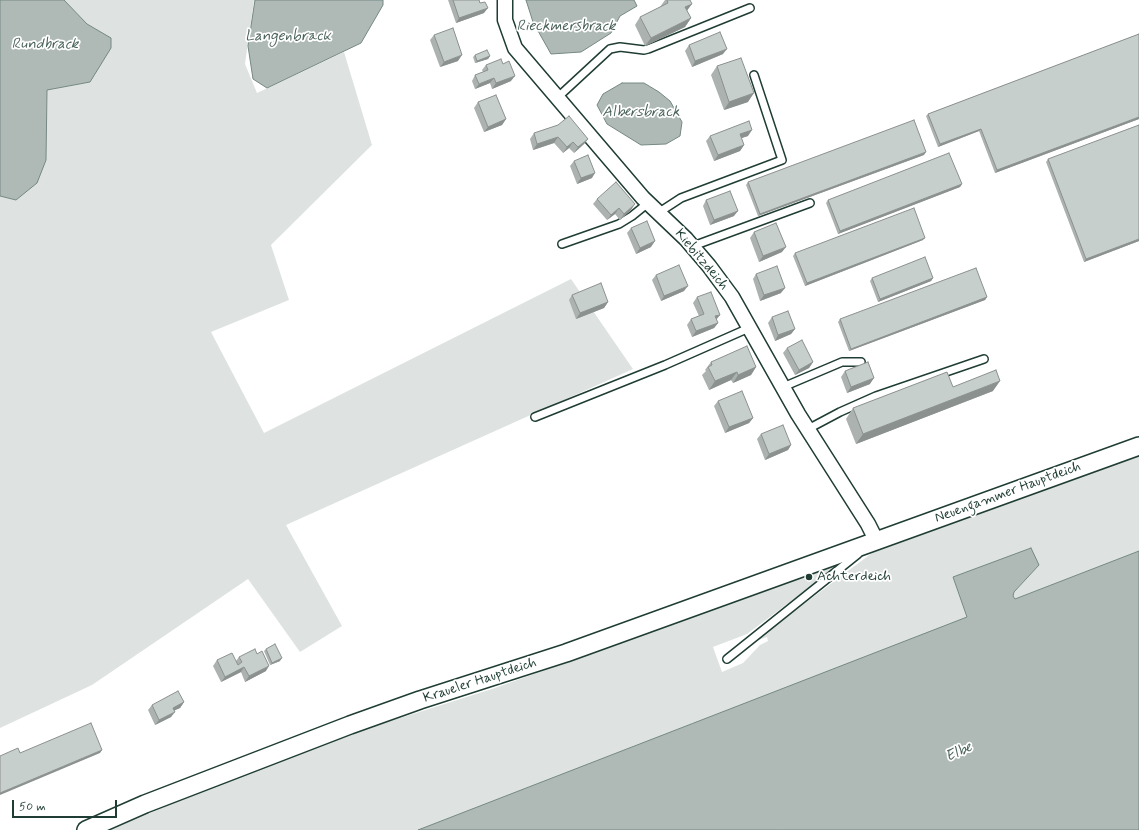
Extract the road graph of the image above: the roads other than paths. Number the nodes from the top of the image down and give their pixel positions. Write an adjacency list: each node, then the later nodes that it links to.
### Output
1 (505, 0): 4 (street, Kiebitzdeich)
2 (750, 8): 4 (lane)
3 (754, 75): 7 (lane)
4 (557, 98): 5 (street, Kiebitzdeich)
5 (648, 203): 7 (street, Kiebitzdeich); 8 (lane)
6 (810, 203): 9 (lane)
7 (658, 213): 9 (street, Kiebitzdeich)
8 (562, 244)
9 (693, 246): 10 (street, Kiebitzdeich)
10 (749, 328): 13 (street, Kiebitzdeich); 14 (lane)
11 (984, 358): 15 (lane)
12 (861, 362): 13 (lane)
13 (783, 387): 15 (street, Kiebitzdeich)
14 (535, 417)
15 (808, 429): 17 (street, Kiebitzdeich)
16 (1139, 446): 17 (street, Neuengammer Hauptdeich)
17 (876, 540): 18 (lane); 19 (street, Kraueler Hauptdeich)
18 (728, 659)
19 (86, 830)

